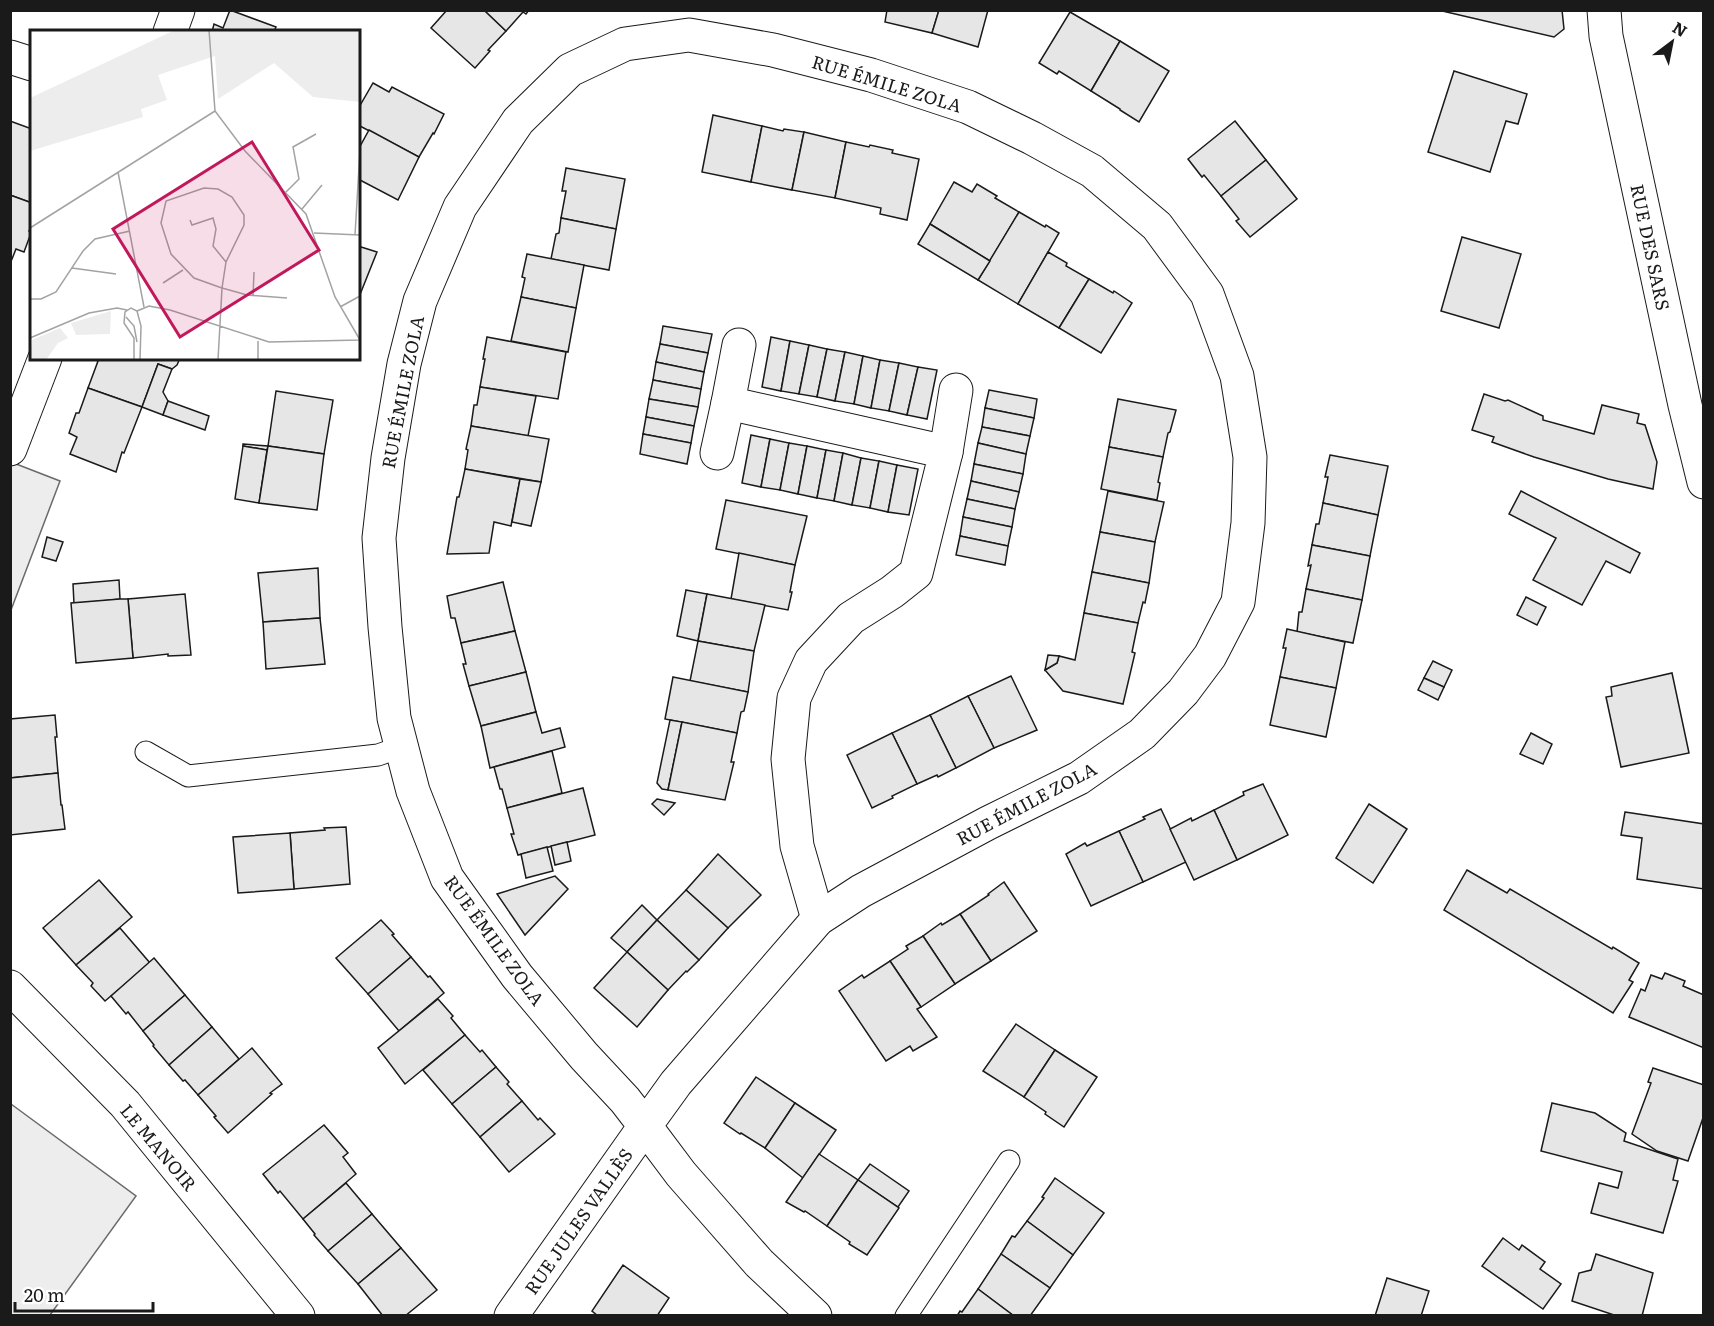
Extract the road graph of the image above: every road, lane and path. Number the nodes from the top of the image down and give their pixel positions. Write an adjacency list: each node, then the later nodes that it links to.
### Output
1 (178, 10): 3 (street)
2 (1604, 10): 13 (street, RUE DES SARS)
3 (171, 30)
4 (10, 57): 5 (street)
5 (30, 63)
6 (739, 345): 9 (street)
7 (44, 360): 10 (street)
8 (956, 390): 11 (street)
9 (728, 403): 11 (street); 12 (street)
10 (10, 449)
11 (946, 452): 16 (street)
12 (717, 453)
13 (1704, 482)
14 (401, 747): 15 (lane); 16 (street, RUE ÉMILE ZOLA); 18 (street, RUE ÉMILE ZOLA)
15 (146, 752)
16 (818, 919): 18 (street, RUE ÉMILE ZOLA)
17 (10, 987): 20 (street, LE MANOIR)
18 (645, 1126): 21 (street, RUE JULES VALLÈS); 22 (street, RUE ÉMILE ZOLA)
19 (1009, 1161): 23 (lane)
20 (298, 1316)
21 (512, 1316)
22 (814, 1316)
23 (906, 1316)

